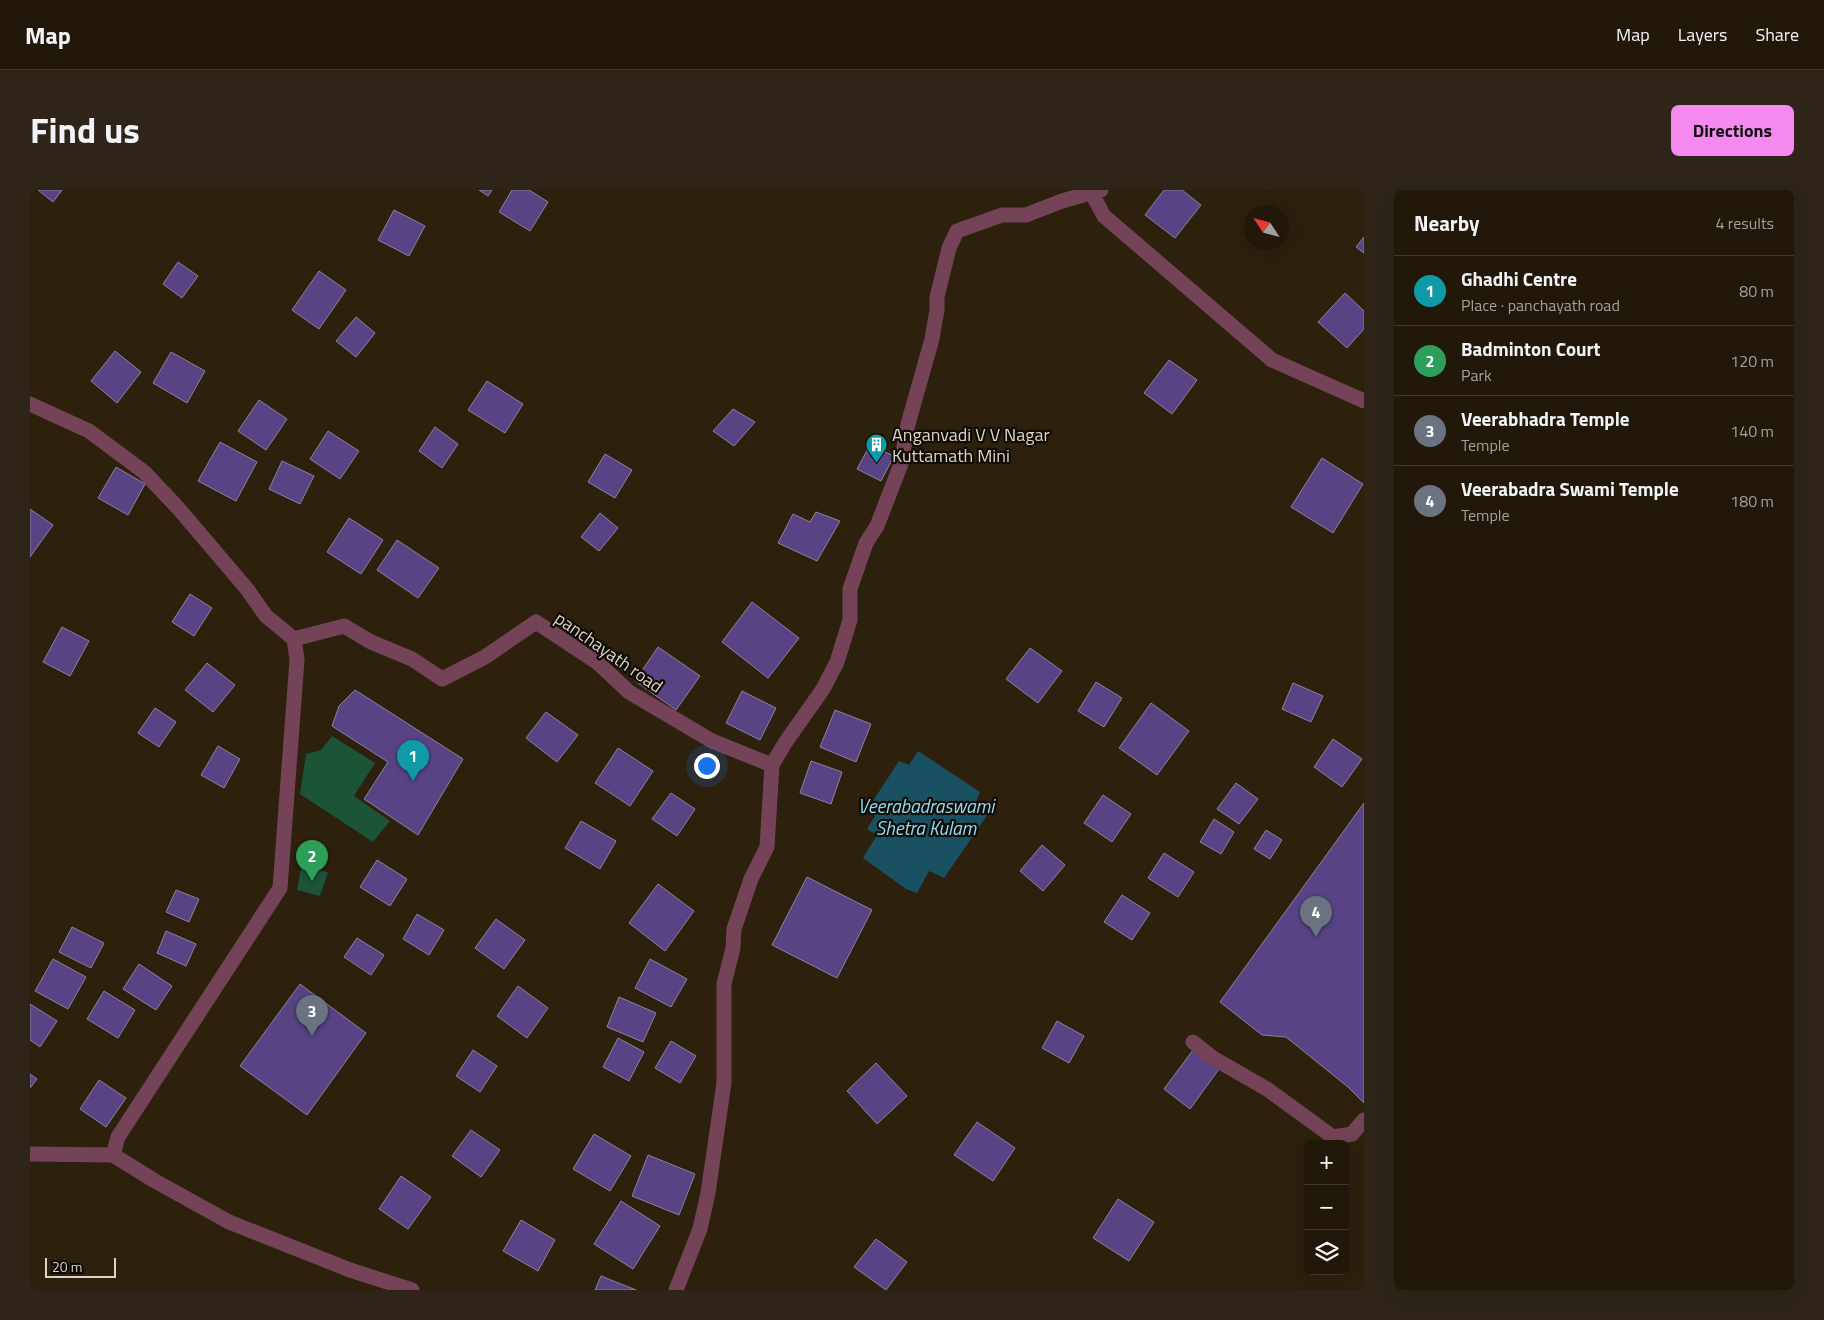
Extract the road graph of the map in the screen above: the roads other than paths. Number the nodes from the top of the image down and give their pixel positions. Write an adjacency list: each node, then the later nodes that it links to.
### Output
1 (1096, 191): 2 (street); 5 (street)
2 (1364, 401)
3 (30, 404): 4 (street)
4 (294, 639): 5 (street, panchayath road); 9 (street)
5 (772, 765): 11 (street)
6 (1193, 1042): 7 (street)
7 (1364, 1120)
8 (30, 1154): 9 (street)
9 (113, 1155): 10 (street)
10 (412, 1290)
11 (676, 1290)

